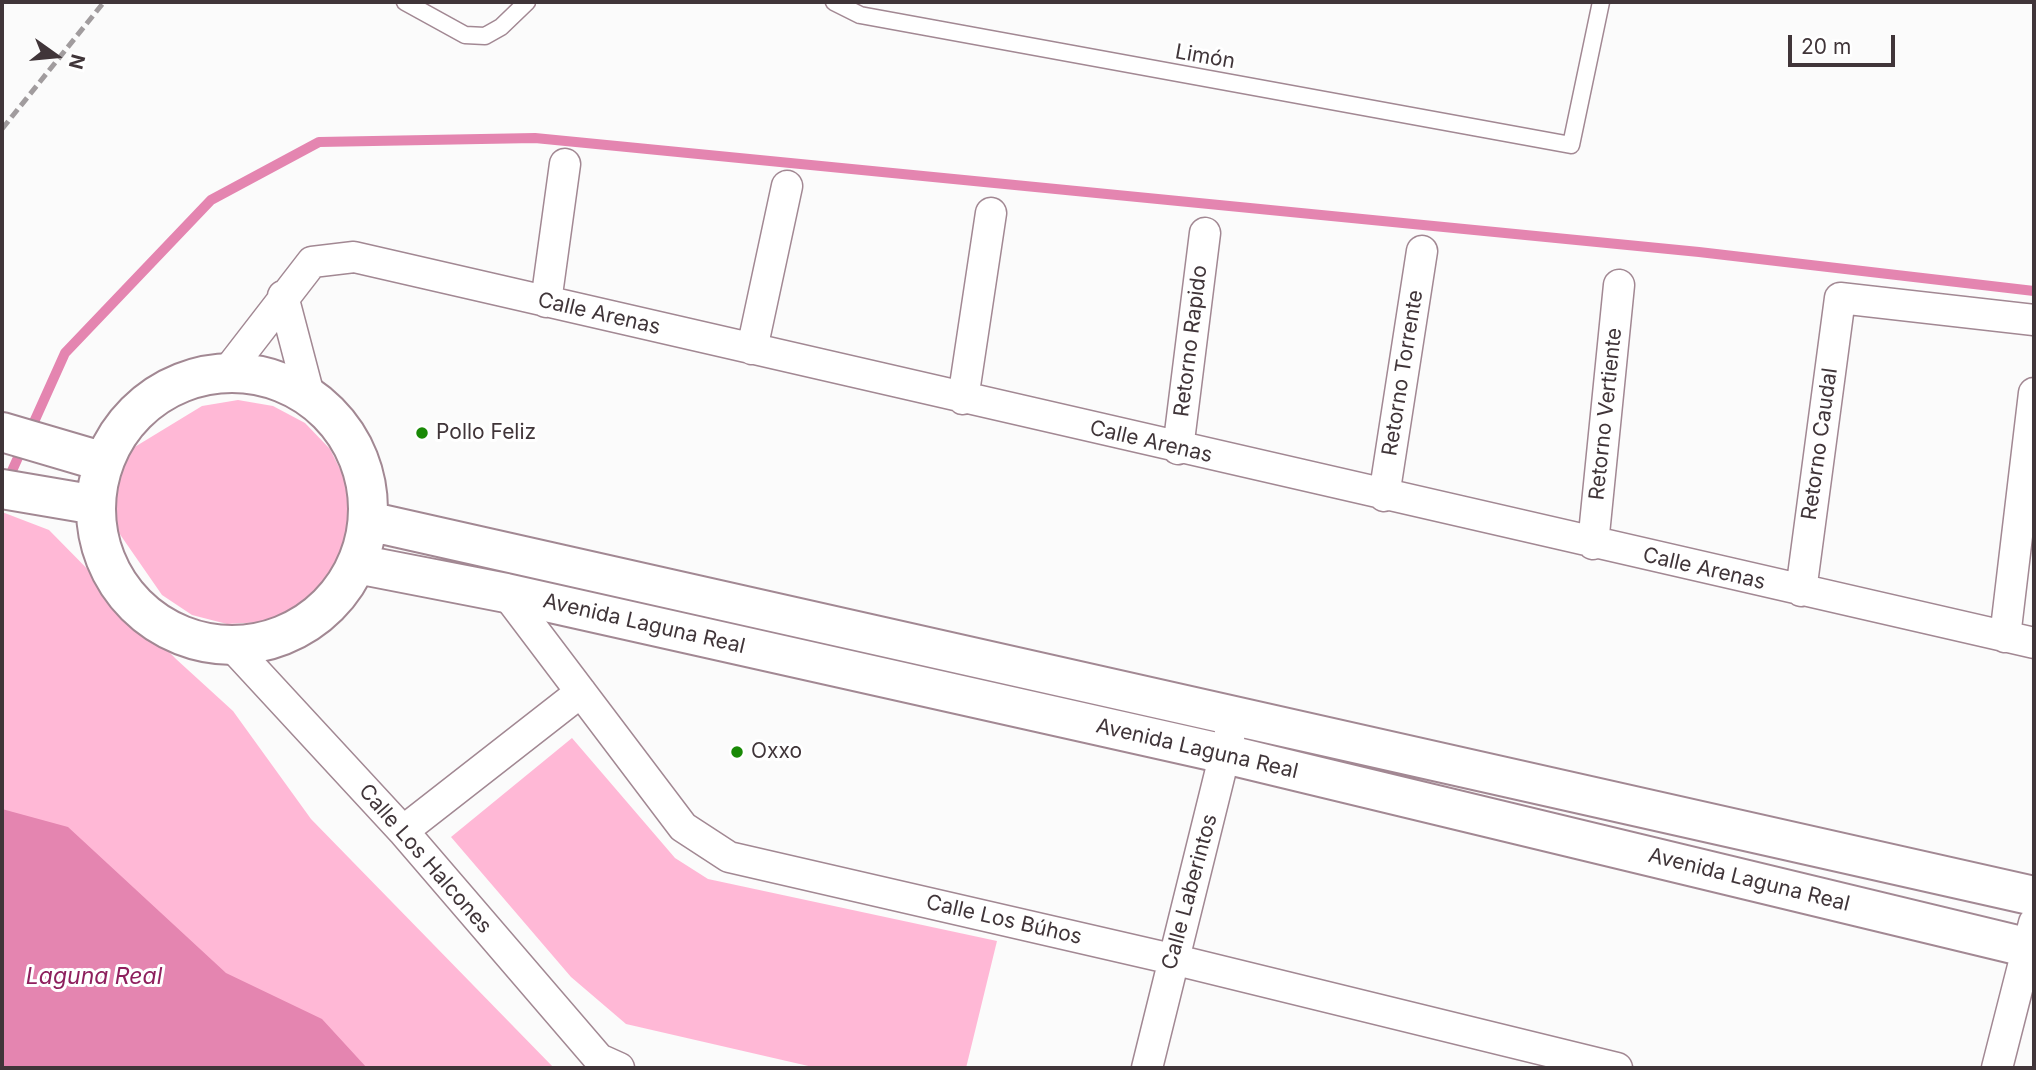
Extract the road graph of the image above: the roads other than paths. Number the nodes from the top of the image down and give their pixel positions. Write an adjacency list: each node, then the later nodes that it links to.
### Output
1 (405, 2): 2 (lane)
2 (527, 2)
3 (834, 2): 4 (lane, Limón)
4 (1601, 2)
5 (565, 164): 12 (street)
6 (787, 186): 14 (street)
7 (991, 213): 18 (street)
8 (1205, 233): 20 (street, Retorno Rapido)
9 (1422, 251): 23 (street, Retorno Torrente)
10 (1619, 285): 26 (street, Retorno Vertiente)
11 (283, 296): 12 (street, Calle Arenas); 15 (street, Calle Arenas); 17 (street)
12 (546, 302): 14 (street, Calle Arenas)
13 (2034, 320): 28 (street, Retorno Caudal)
14 (752, 349): 18 (street, Calle Arenas)
15 (227, 372): 17 (street); 21 (street)
16 (2034, 393): 30 (street)
17 (309, 395): 25 (street)
18 (964, 399): 20 (street, Calle Arenas)
19 (2, 432): 21 (street)
20 (1178, 449): 23 (street, Calle Arenas)
21 (104, 462): 24 (street)
22 (2, 489): 24 (street)
23 (1384, 496): 26 (street, Calle Arenas)
24 (96, 505): 32 (street)
25 (368, 521): 27 (street); 34 (street, Avenida Laguna Real)
26 (1593, 544): 28 (street, Calle Arenas)
27 (357, 564): 29 (street, Avenida Laguna Real); 32 (street)
28 (1801, 591): 30 (street, Calle Arenas)
29 (506, 593): 33 (street, Calle Los Búhos); 35 (street, Avenida Laguna Real)
30 (2005, 637): 31 (street, Calle Arenas)
31 (2034, 643)
32 (232, 646): 36 (street, Calle Los Halcones)
33 (581, 692): 36 (street); 39 (street, Calle Los Búhos)
34 (1234, 716): 35 (street, Calle Laberintos); 37 (street, Avenida Laguna Real)
35 (1225, 754): 38 (street, Avenida Laguna Real); 39 (street, Calle Laberintos)
36 (403, 831): 40 (street, Calle Los Halcones)
37 (2034, 896)
38 (2032, 940): 43 (street)
39 (1172, 959): 41 (street, Calle Laberintos); 42 (street, Calle Los Búhos)
40 (619, 1068)
41 (1147, 1068)
42 (1617, 1068)
43 (1997, 1068)

